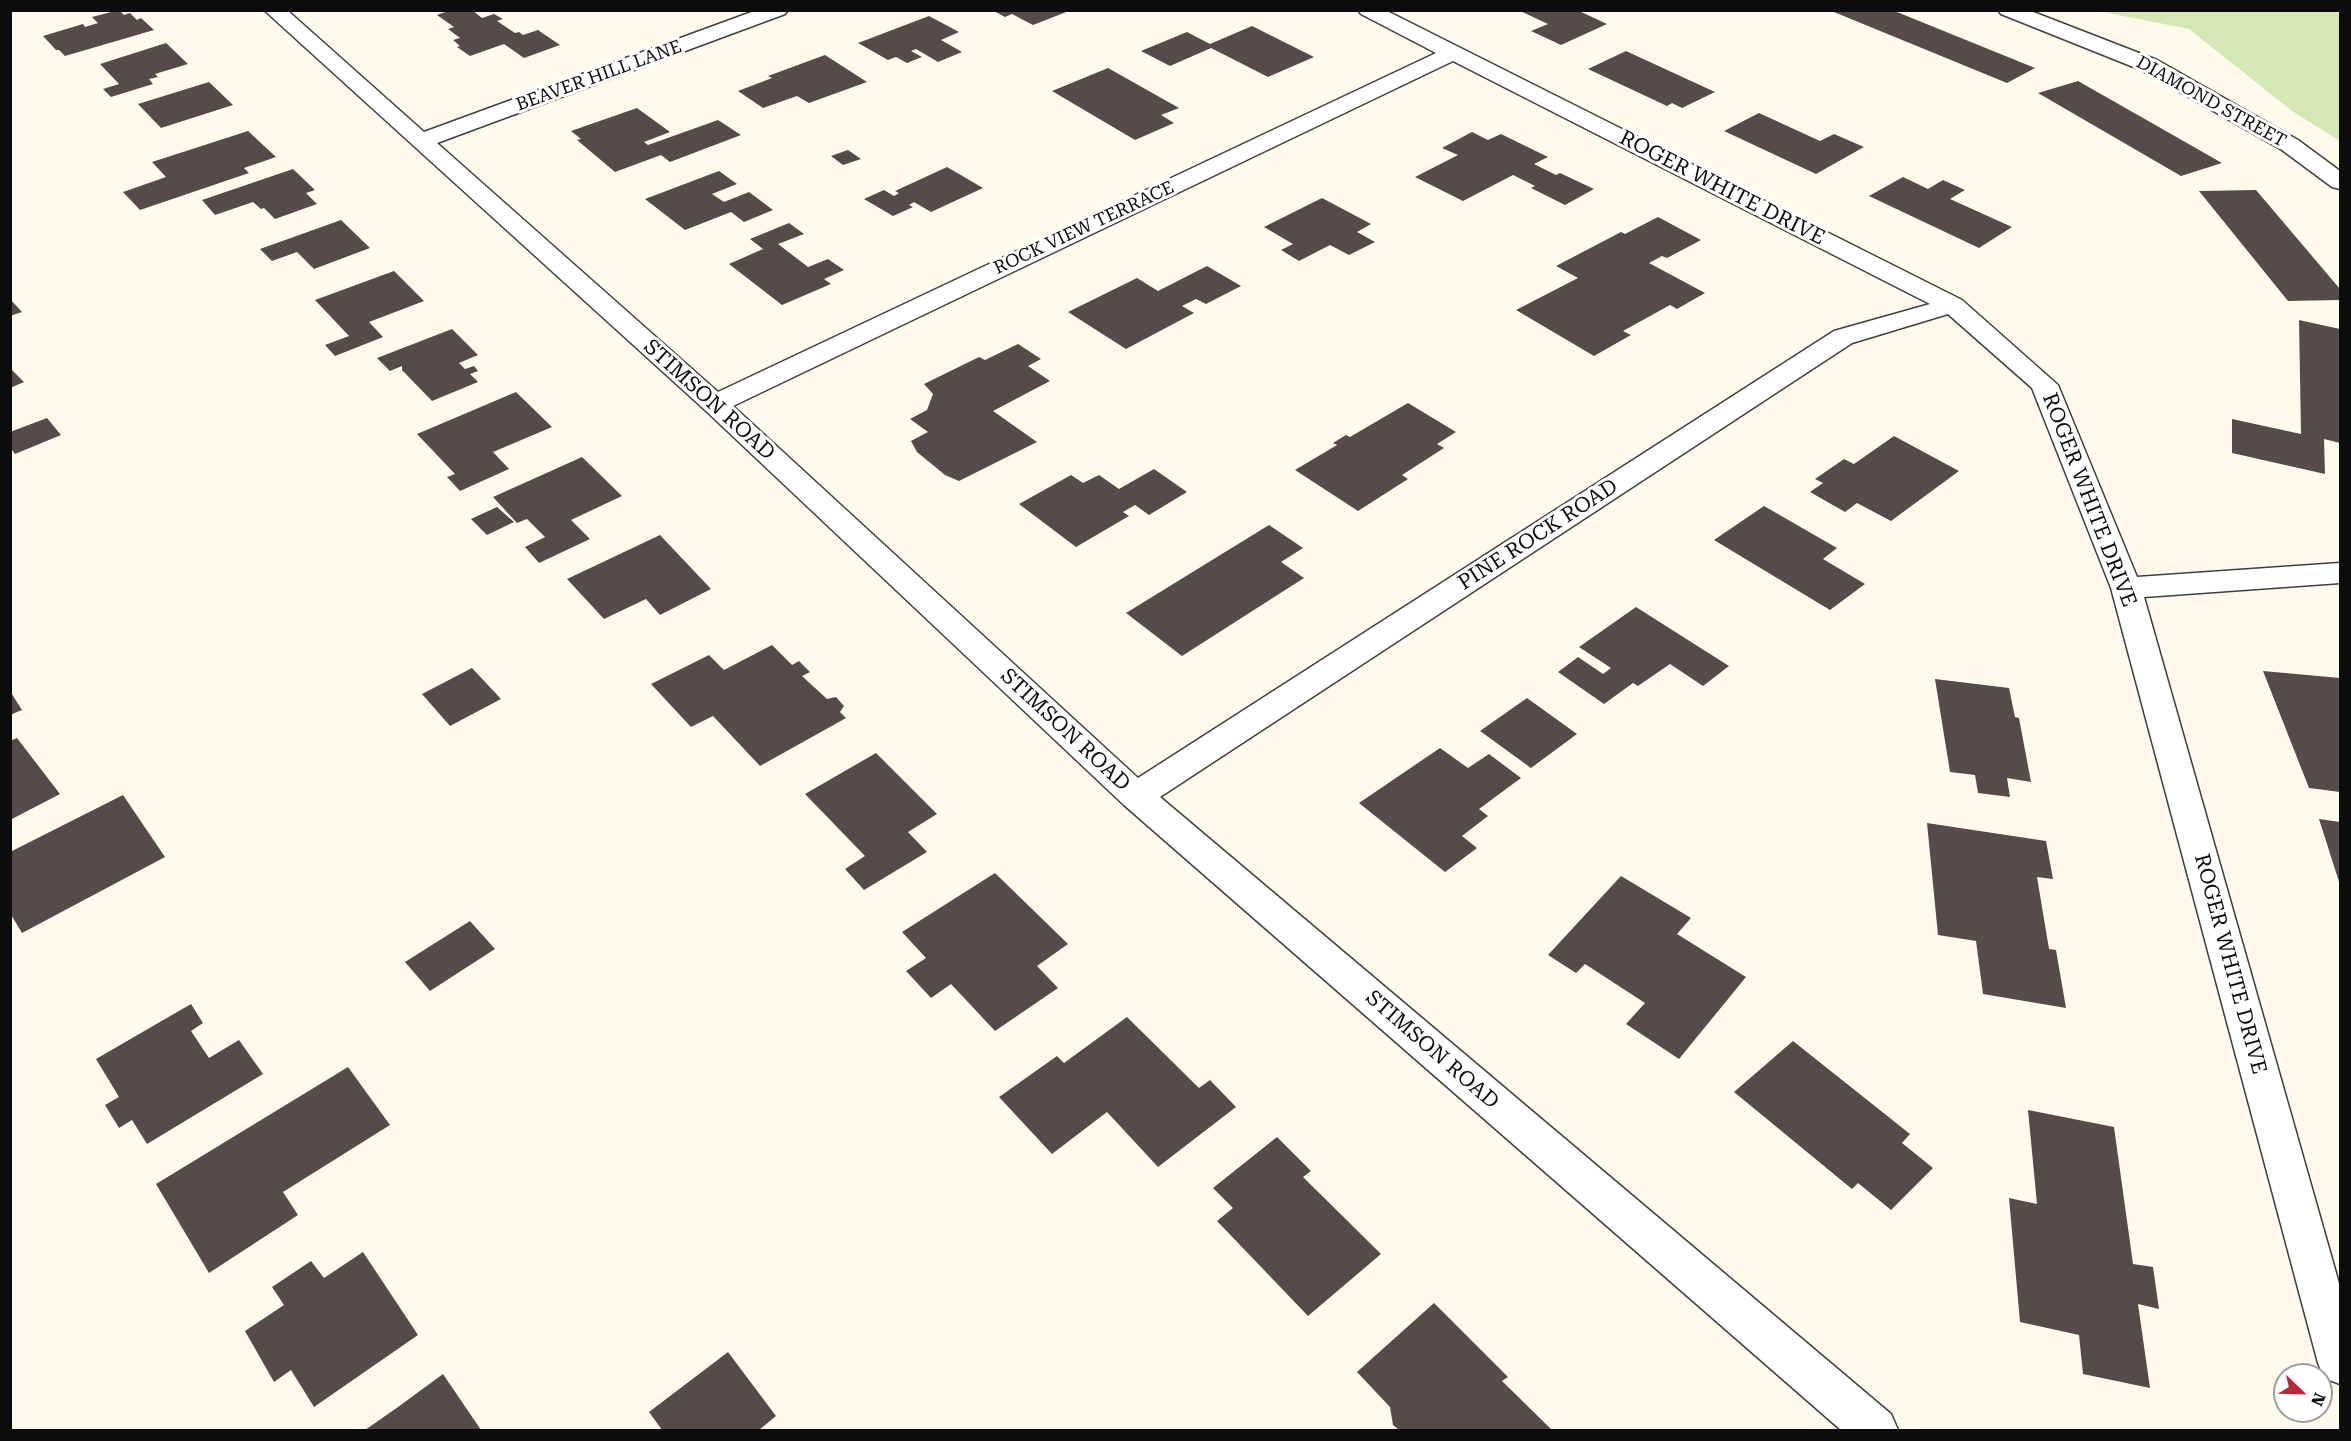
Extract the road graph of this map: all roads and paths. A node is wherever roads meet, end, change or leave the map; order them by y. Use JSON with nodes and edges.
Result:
{"nodes":[{"id":1,"x":274,"y":10,"type":"edge"},
{"id":2,"x":778,"y":10,"type":"edge"},
{"id":3,"x":1368,"y":10,"type":"edge"},
{"id":4,"x":2007,"y":10,"type":"edge"},
{"id":5,"x":1453,"y":53,"type":"junction"},
{"id":6,"x":421,"y":141,"type":"junction"},
{"id":7,"x":2340,"y":182,"type":"edge"},
{"id":8,"x":1953,"y":305,"type":"junction"},
{"id":9,"x":715,"y":404,"type":"junction"},
{"id":10,"x":2340,"y":573,"type":"edge"},
{"id":11,"x":2126,"y":588,"type":"junction"},
{"id":12,"x":1136,"y":796,"type":"junction"},
{"id":13,"x":2340,"y":1363,"type":"edge"},
{"id":14,"x":1875,"y":1431,"type":"edge"}],
"edges":[{"from":1,"to":6,"type":"street","name":"STIMSON ROAD"},
{"from":2,"to":6,"type":"street","name":"BEAVER HILL LANE"},
{"from":3,"to":5,"type":"street","name":"ROGER WHITE DRIVE"},
{"from":4,"to":7,"type":"street","name":"DIAMOND STREET"},
{"from":5,"to":8,"type":"street","name":"ROGER WHITE DRIVE"},
{"from":5,"to":9,"type":"street","name":"ROCK VIEW TERRACE"},
{"from":6,"to":9,"type":"street","name":"STIMSON ROAD"},
{"from":8,"to":11,"type":"street","name":"ROGER WHITE DRIVE"},
{"from":8,"to":12,"type":"street","name":"PINE ROCK ROAD"},
{"from":9,"to":12,"type":"street","name":"STIMSON ROAD"},
{"from":10,"to":11,"type":"street"},
{"from":11,"to":13,"type":"street","name":"ROGER WHITE DRIVE"},
{"from":12,"to":14,"type":"street","name":"STIMSON ROAD"}]}
